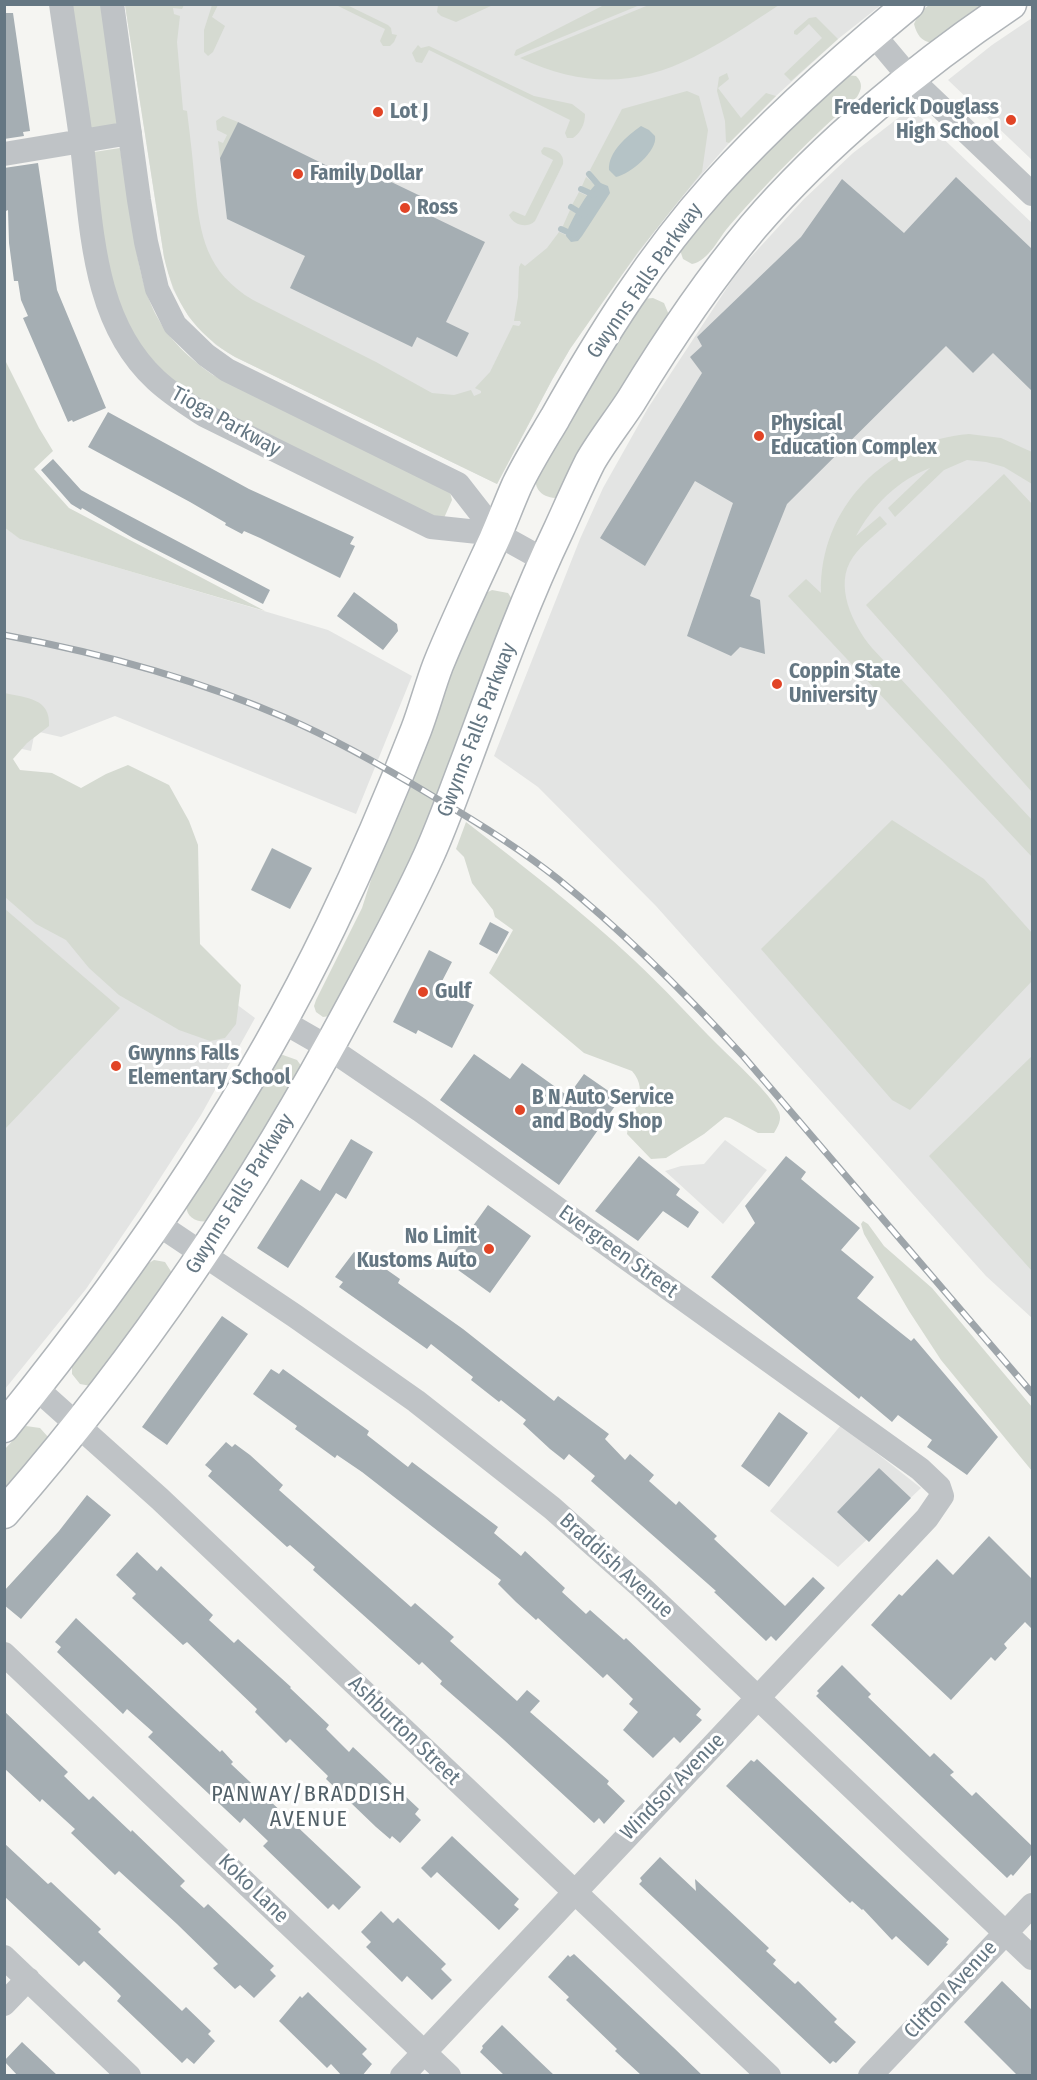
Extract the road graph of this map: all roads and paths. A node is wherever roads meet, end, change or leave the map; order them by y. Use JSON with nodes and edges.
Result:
{"nodes":[{"id":1,"x":61,"y":4,"type":"edge"},
{"id":2,"x":112,"y":4,"type":"edge"},
{"id":3,"x":909,"y":4,"type":"edge"},
{"id":4,"x":1011,"y":4,"type":"edge"},
{"id":5,"x":873,"y":34,"type":"junction"},
{"id":6,"x":910,"y":78,"type":"junction"},
{"id":7,"x":130,"y":133,"type":"junction"},
{"id":8,"x":81,"y":142,"type":"junction"},
{"id":9,"x":4,"y":154,"type":"edge"},
{"id":10,"x":1032,"y":194,"type":"edge"},
{"id":11,"x":497,"y":534,"type":"junction"},
{"id":12,"x":544,"y":560,"type":"junction"},
{"id":13,"x":282,"y":1021,"type":"junction"},
{"id":14,"x":329,"y":1048,"type":"junction"},
{"id":15,"x":158,"y":1224,"type":"junction"},
{"id":16,"x":203,"y":1254,"type":"junction"},
{"id":17,"x":36,"y":1388,"type":"junction"},
{"id":18,"x":78,"y":1426,"type":"junction"},
{"id":19,"x":4,"y":1427,"type":"edge"},
{"id":20,"x":942,"y":1496,"type":"joint"},
{"id":21,"x":4,"y":1513,"type":"edge"},
{"id":22,"x":4,"y":1654,"type":"edge"},
{"id":23,"x":758,"y":1698,"type":"junction"},
{"id":24,"x":573,"y":1892,"type":"junction"},
{"id":25,"x":1032,"y":1905,"type":"edge"},
{"id":26,"x":1006,"y":1932,"type":"junction"},
{"id":27,"x":4,"y":1957,"type":"edge"},
{"id":28,"x":1032,"y":1958,"type":"edge"},
{"id":29,"x":28,"y":1979,"type":"junction"},
{"id":30,"x":4,"y":2004,"type":"edge"},
{"id":31,"x":424,"y":2052,"type":"junction"},
{"id":32,"x":129,"y":2076,"type":"edge"},
{"id":33,"x":402,"y":2076,"type":"edge"},
{"id":34,"x":449,"y":2076,"type":"edge"},
{"id":35,"x":769,"y":2076,"type":"edge"},
{"id":36,"x":870,"y":2076,"type":"edge"}],
"edges":[{"from":1,"to":8,"type":"street","name":"Tioga Parkway"},
{"from":2,"to":7,"type":"street","name":"Tioga Parkway"},
{"from":3,"to":5,"type":"main road","name":"Gwynns Falls Parkway"},
{"from":4,"to":6,"type":"main road","name":"Gwynns Falls Parkway"},
{"from":5,"to":6,"type":"street"},
{"from":5,"to":11,"type":"main road","name":"Gwynns Falls Parkway"},
{"from":6,"to":10,"type":"street"},
{"from":6,"to":12,"type":"main road","name":"Gwynns Falls Parkway"},
{"from":7,"to":8,"type":"street"},
{"from":7,"to":11,"type":"street","name":"Tioga Parkway"},
{"from":8,"to":9,"type":"street"},
{"from":8,"to":11,"type":"street","name":"Tioga Parkway"},
{"from":11,"to":12,"type":"street","name":"Tioga Parkway"},
{"from":11,"to":13,"type":"main road","name":"Gwynns Falls Parkway"},
{"from":12,"to":14,"type":"main road","name":"Gwynns Falls Parkway"},
{"from":13,"to":14,"type":"street","name":"Evergreen Street"},
{"from":13,"to":15,"type":"main road","name":"Gwynns Falls Parkway"},
{"from":14,"to":16,"type":"main road","name":"Gwynns Falls Parkway"},
{"from":14,"to":20,"type":"street","name":"Evergreen Street"},
{"from":15,"to":16,"type":"street","name":"Braddish Avenue"},
{"from":15,"to":17,"type":"main road","name":"Gwynns Falls Parkway"},
{"from":16,"to":18,"type":"main road","name":"Gwynns Falls Parkway"},
{"from":16,"to":23,"type":"street","name":"Braddish Avenue"},
{"from":17,"to":18,"type":"street","name":"Ashburton Street"},
{"from":17,"to":19,"type":"main road","name":"Gwynns Falls Parkway"},
{"from":18,"to":21,"type":"main road","name":"Gwynns Falls Parkway"},
{"from":18,"to":24,"type":"street","name":"Ashburton Street"},
{"from":20,"to":23,"type":"street","name":"Windsor Avenue"},
{"from":22,"to":31,"type":"street","name":"Koko Lane"},
{"from":23,"to":24,"type":"street","name":"Windsor Avenue"},
{"from":23,"to":26,"type":"street","name":"Braddish Avenue"},
{"from":24,"to":31,"type":"street","name":"Windsor Avenue"},
{"from":24,"to":35,"type":"street","name":"Ashburton Street"},
{"from":25,"to":26,"type":"street","name":"Clifton Avenue"},
{"from":26,"to":28,"type":"street","name":"Braddish Avenue"},
{"from":26,"to":36,"type":"street","name":"Clifton Avenue"},
{"from":27,"to":29,"type":"street"},
{"from":29,"to":30,"type":"street"},
{"from":29,"to":32,"type":"street"},
{"from":31,"to":33,"type":"street","name":"Windsor Avenue"},
{"from":31,"to":34,"type":"street","name":"Koko Lane"}]}
